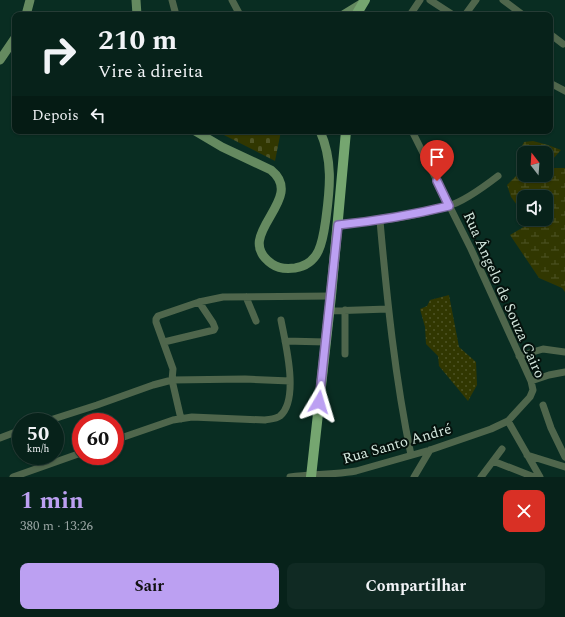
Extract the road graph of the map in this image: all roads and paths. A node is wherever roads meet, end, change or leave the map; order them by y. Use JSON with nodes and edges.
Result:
{"nodes":[{"id":1,"x":30,"y":0,"type":"edge"},
{"id":2,"x":136,"y":0,"type":"edge"},
{"id":3,"x":172,"y":0,"type":"edge"},
{"id":4,"x":420,"y":0,"type":"edge"},
{"id":5,"x":430,"y":0,"type":"edge"},
{"id":6,"x":476,"y":0,"type":"edge"},
{"id":7,"x":503,"y":0,"type":"edge"},
{"id":8,"x":234,"y":1,"type":"edge"},
{"id":9,"x":363,"y":2,"type":"edge"},
{"id":10,"x":27,"y":12,"type":"edge"},
{"id":11,"x":137,"y":12,"type":"edge"},
{"id":12,"x":175,"y":12,"type":"edge"},
{"id":13,"x":239,"y":12,"type":"edge"},
{"id":14,"x":348,"y":12,"type":"edge"},
{"id":15,"x":358,"y":12,"type":"edge"},
{"id":16,"x":412,"y":12,"type":"edge"},
{"id":17,"x":448,"y":12,"type":"edge"},
{"id":18,"x":467,"y":12,"type":"edge"},
{"id":19,"x":519,"y":12,"type":"edge"},
{"id":20,"x":553,"y":36,"type":"edge"},
{"id":21,"x":12,"y":42,"type":"edge"},
{"id":22,"x":563,"y":44,"type":"dead end"},
{"id":23,"x":1,"y":56,"type":"edge"},
{"id":24,"x":553,"y":84,"type":"edge"},
{"id":25,"x":565,"y":91,"type":"edge"},
{"id":26,"x":200,"y":134,"type":"edge"},
{"id":27,"x":321,"y":134,"type":"edge"},
{"id":28,"x":346,"y":134,"type":"edge"},
{"id":29,"x":413,"y":134,"type":"edge"},
{"id":30,"x":498,"y":176,"type":"dead end"},
{"id":31,"x":449,"y":206,"type":"junction"},
{"id":32,"x":380,"y":221,"type":"junction"},
{"id":33,"x":338,"y":225,"type":"junction"},
{"id":34,"x":331,"y":296,"type":"junction"},
{"id":35,"x":246,"y":297,"type":"junction"},
{"id":36,"x":199,"y":302,"type":"junction"},
{"id":37,"x":388,"y":309,"type":"junction"},
{"id":38,"x":345,"y":310,"type":"junction"},
{"id":39,"x":329,"y":311,"type":"junction"},
{"id":40,"x":281,"y":320,"type":"dead end"},
{"id":41,"x":256,"y":321,"type":"dead end"},
{"id":42,"x":285,"y":341,"type":"junction"},
{"id":43,"x":164,"y":342,"type":"junction"},
{"id":44,"x":326,"y":342,"type":"junction"},
{"id":45,"x":565,"y":352,"type":"edge"},
{"id":46,"x":345,"y":354,"type":"dead end"},
{"id":47,"x":519,"y":356,"type":"junction"},
{"id":48,"x":565,"y":372,"type":"edge"},
{"id":49,"x":172,"y":380,"type":"junction"},
{"id":50,"x":290,"y":381,"type":"junction"},
{"id":51,"x":531,"y":381,"type":"junction"},
{"id":52,"x":543,"y":405,"type":"dead end"},
{"id":53,"x":64,"y":416,"type":"edge"},
{"id":54,"x":181,"y":418,"type":"junction"},
{"id":55,"x":508,"y":421,"type":"junction"},
{"id":56,"x":12,"y":433,"type":"edge"},
{"id":57,"x":124,"y":437,"type":"edge"},
{"id":58,"x":0,"y":438,"type":"edge"},
{"id":59,"x":502,"y":449,"type":"dead end"},
{"id":60,"x":430,"y":450,"type":"junction"},
{"id":61,"x":411,"y":455,"type":"junction"},
{"id":62,"x":527,"y":455,"type":"junction"},
{"id":63,"x":72,"y":456,"type":"edge"},
{"id":64,"x":565,"y":457,"type":"edge"},
{"id":65,"x":493,"y":461,"type":"junction"},
{"id":66,"x":565,"y":467,"type":"edge"},
{"id":67,"x":311,"y":476,"type":"edge"},
{"id":68,"x":13,"y":477,"type":"edge"},
{"id":69,"x":290,"y":477,"type":"edge"},
{"id":70,"x":414,"y":477,"type":"edge"},
{"id":71,"x":481,"y":477,"type":"edge"},
{"id":72,"x":534,"y":477,"type":"edge"},
{"id":73,"x":540,"y":477,"type":"edge"}],
"edges":[{"from":1,"to":10,"type":"main road"},
{"from":2,"to":11,"type":"main road"},
{"from":3,"to":12,"type":"street"},
{"from":4,"to":16,"type":"street"},
{"from":5,"to":17,"type":"street"},
{"from":6,"to":18,"type":"street"},
{"from":7,"to":19,"type":"street"},
{"from":8,"to":13,"type":"street"},
{"from":9,"to":14,"type":"main road"},
{"from":9,"to":15,"type":"main road"},
{"from":20,"to":22,"type":"street"},
{"from":21,"to":23,"type":"main road"},
{"from":24,"to":25,"type":"street"},
{"from":26,"to":27,"type":"main road"},
{"from":28,"to":33,"type":"main road"},
{"from":29,"to":31,"type":"street","name":"Rua Ângelo de Souza Cairo"},
{"from":30,"to":31,"type":"street"},
{"from":31,"to":32,"type":"street"},
{"from":31,"to":47,"type":"street","name":"Rua Ângelo de Souza Cairo"},
{"from":32,"to":33,"type":"street"},
{"from":32,"to":37,"type":"street"},
{"from":33,"to":34,"type":"main road"},
{"from":34,"to":35,"type":"street"},
{"from":34,"to":39,"type":"main road"},
{"from":35,"to":36,"type":"street"},
{"from":35,"to":41,"type":"street"},
{"from":36,"to":43,"type":"street"},
{"from":36,"to":43,"type":"street"},
{"from":37,"to":38,"type":"street"},
{"from":37,"to":61,"type":"street"},
{"from":38,"to":39,"type":"street"},
{"from":38,"to":46,"type":"street"},
{"from":39,"to":44,"type":"main road"},
{"from":40,"to":42,"type":"street"},
{"from":42,"to":44,"type":"street"},
{"from":42,"to":50,"type":"street"},
{"from":43,"to":49,"type":"street"},
{"from":44,"to":67,"type":"main road"},
{"from":45,"to":47,"type":"street"},
{"from":47,"to":51,"type":"street","name":"Rua Ângelo de Souza Cairo"},
{"from":48,"to":51,"type":"street"},
{"from":49,"to":50,"type":"street"},
{"from":49,"to":53,"type":"street"},
{"from":49,"to":54,"type":"street"},
{"from":50,"to":54,"type":"street"},
{"from":51,"to":55,"type":"street","name":"Rua Ângelo de Souza Cairo"},
{"from":52,"to":64,"type":"street"},
{"from":54,"to":57,"type":"street"},
{"from":55,"to":60,"type":"street","name":"Rua Santo André"},
{"from":55,"to":62,"type":"street"},
{"from":56,"to":58,"type":"street"},
{"from":59,"to":65,"type":"street"},
{"from":60,"to":61,"type":"street","name":"Rua Santo André"},
{"from":60,"to":70,"type":"street"},
{"from":61,"to":67,"type":"street","name":"Rua Santo André"},
{"from":62,"to":66,"type":"street"},
{"from":62,"to":73,"type":"street"},
{"from":63,"to":68,"type":"street"},
{"from":65,"to":71,"type":"street"},
{"from":65,"to":72,"type":"street"},
{"from":67,"to":69,"type":"street","name":"Rua Santo André"}]}
